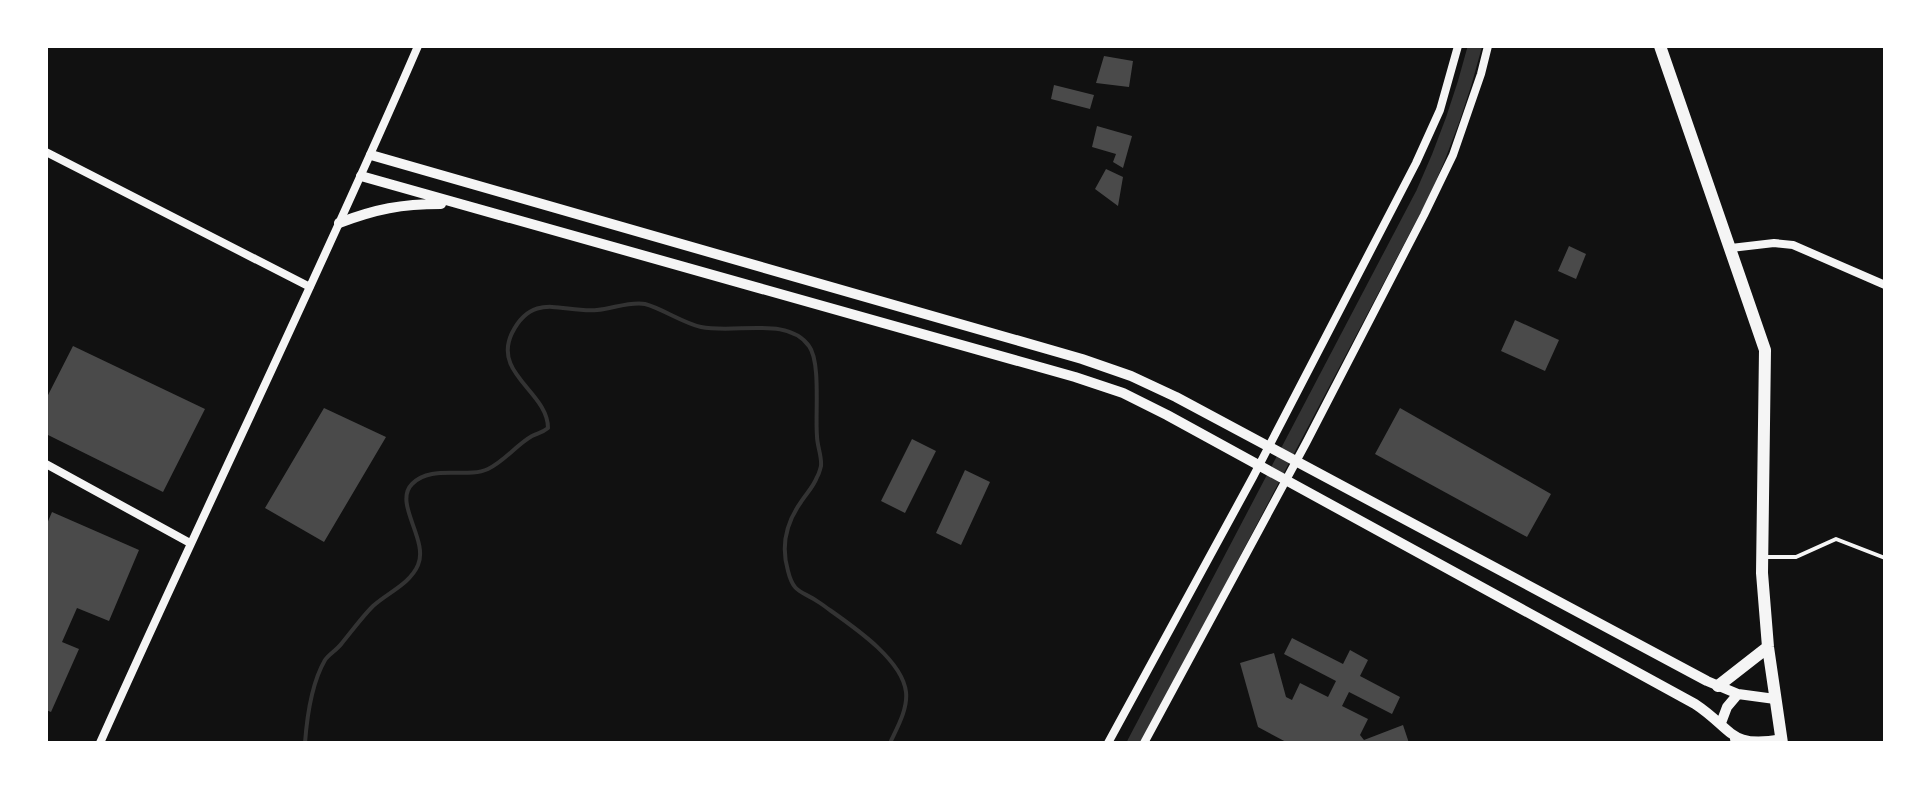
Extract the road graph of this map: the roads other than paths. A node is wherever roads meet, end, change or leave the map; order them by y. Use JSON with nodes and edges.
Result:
{"nodes":[{"id":1,"x":418,"y":46,"type":"edge"},
{"id":2,"x":1458,"y":46,"type":"edge"},
{"id":3,"x":1488,"y":46,"type":"edge"},
{"id":4,"x":1660,"y":46,"type":"edge"},
{"id":5,"x":46,"y":152,"type":"edge"},
{"id":6,"x":371,"y":155,"type":"junction"},
{"id":7,"x":361,"y":176,"type":"junction"},
{"id":8,"x":455,"y":204,"type":"junction"},
{"id":9,"x":339,"y":223,"type":"junction"},
{"id":10,"x":1731,"y":248,"type":"junction"},
{"id":11,"x":1885,"y":285,"type":"edge"},
{"id":12,"x":310,"y":287,"type":"junction"},
{"id":13,"x":46,"y":464,"type":"edge"},
{"id":14,"x":190,"y":543,"type":"junction"},
{"id":15,"x":1762,"y":556,"type":"junction"},
{"id":16,"x":1885,"y":558,"type":"edge"},
{"id":17,"x":1768,"y":647,"type":"junction"},
{"id":18,"x":1718,"y":686,"type":"junction"},
{"id":19,"x":1738,"y":694,"type":"junction"},
{"id":20,"x":1775,"y":699,"type":"junction"},
{"id":21,"x":1721,"y":723,"type":"junction"},
{"id":22,"x":1738,"y":741,"type":"edge"},
{"id":23,"x":1782,"y":741,"type":"edge"},
{"id":24,"x":100,"y":743,"type":"edge"},
{"id":25,"x":1108,"y":743,"type":"edge"},
{"id":26,"x":1144,"y":743,"type":"edge"}],
"edges":[{"from":1,"to":6,"type":"street"},
{"from":2,"to":25,"type":"street"},
{"from":3,"to":26,"type":"street"},
{"from":4,"to":10,"type":"highway"},
{"from":5,"to":12,"type":"street"},
{"from":6,"to":7,"type":"street"},
{"from":6,"to":18,"type":"street"},
{"from":7,"to":8,"type":"street"},
{"from":7,"to":9,"type":"street"},
{"from":8,"to":9,"type":"street"},
{"from":8,"to":21,"type":"street"},
{"from":9,"to":12,"type":"street"},
{"from":10,"to":11,"type":"street"},
{"from":10,"to":15,"type":"highway"},
{"from":12,"to":14,"type":"street"},
{"from":13,"to":14,"type":"street"},
{"from":14,"to":24,"type":"street"},
{"from":15,"to":16,"type":"lane"},
{"from":15,"to":17,"type":"highway"},
{"from":17,"to":18,"type":"highway"},
{"from":17,"to":20,"type":"highway"},
{"from":18,"to":19,"type":"street"},
{"from":19,"to":20,"type":"street"},
{"from":19,"to":21,"type":"street"},
{"from":20,"to":23,"type":"highway"},
{"from":21,"to":22,"type":"street"},
{"from":22,"to":23,"type":"street"}]}
